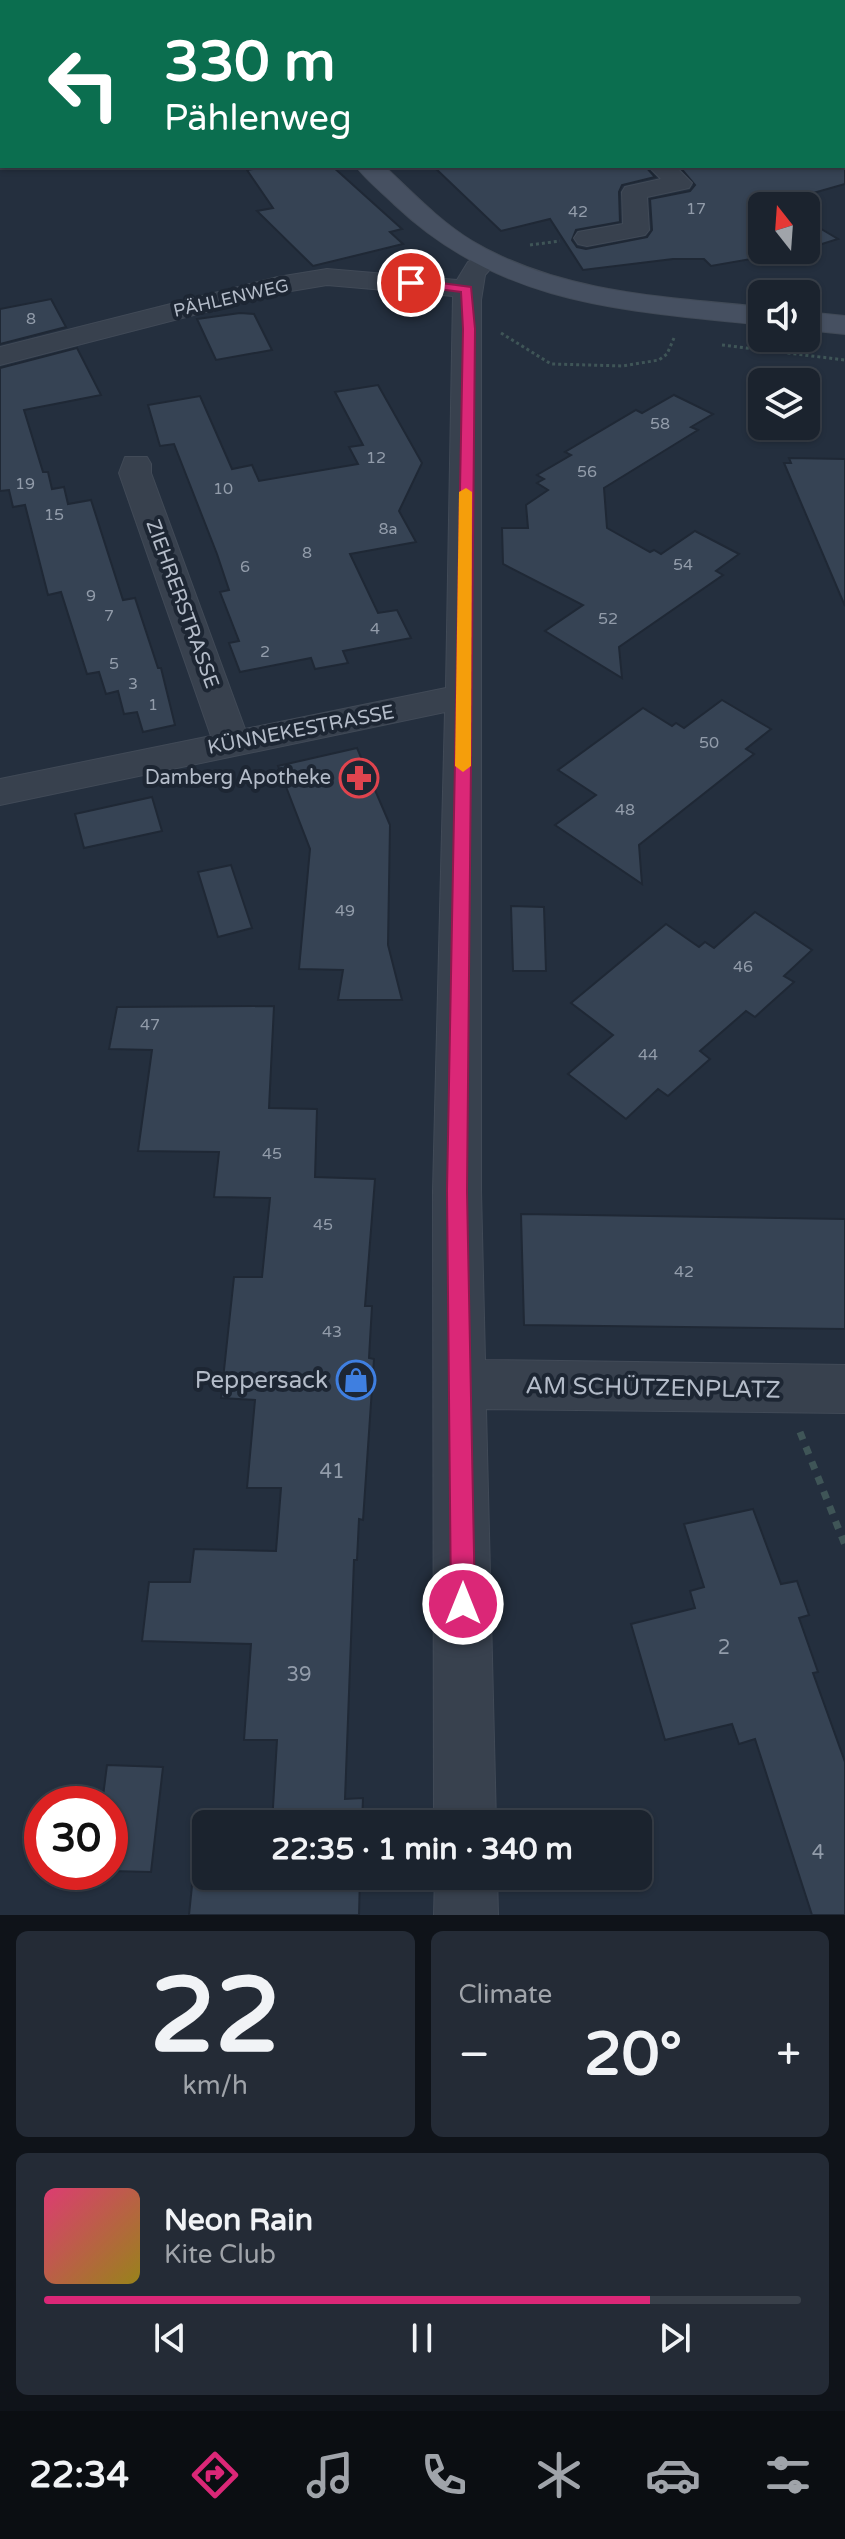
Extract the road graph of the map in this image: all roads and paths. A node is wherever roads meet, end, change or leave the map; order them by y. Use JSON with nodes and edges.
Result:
{"nodes":[{"id":1,"x":371,"y":168,"type":"edge"},
{"id":2,"x":662,"y":168,"type":"edge"},
{"id":3,"x":587,"y":238,"type":"dead end"},
{"id":4,"x":485,"y":260,"type":"junction"},
{"id":5,"x":468,"y":309,"type":"junction"},
{"id":6,"x":748,"y":314,"type":"edge"},
{"id":7,"x":820,"y":322,"type":"edge"},
{"id":8,"x":845,"y":325,"type":"edge"},
{"id":9,"x":674,"y":338,"type":"dead end"},
{"id":10,"x":0,"y":356,"type":"edge"},
{"id":11,"x":136,"y":464,"type":"dead end"},
{"id":12,"x":462,"y":697,"type":"junction"},
{"id":13,"x":232,"y":743,"type":"junction"},
{"id":14,"x":0,"y":792,"type":"edge"},
{"id":15,"x":461,"y":1384,"type":"junction"},
{"id":16,"x":845,"y":1389,"type":"edge"},
{"id":17,"x":784,"y":1390,"type":"junction"},
{"id":18,"x":845,"y":1545,"type":"edge"},
{"id":19,"x":465,"y":1810,"type":"edge"},
{"id":20,"x":466,"y":1890,"type":"edge"},
{"id":21,"x":466,"y":1915,"type":"edge"}],
"edges":[{"from":1,"to":4,"type":"main road"},
{"from":2,"to":3,"type":"street"},
{"from":4,"to":5,"type":"street"},
{"from":4,"to":6,"type":"main road"},
{"from":5,"to":9,"type":"path"},
{"from":5,"to":10,"type":"street","name":"PÄHLENWEG"},
{"from":5,"to":12,"type":"street"},
{"from":7,"to":8,"type":"main road"},
{"from":11,"to":13,"type":"street","name":"ZIEHRERSTRASSE"},
{"from":12,"to":13,"type":"street","name":"KÜNNEKESTRASSE"},
{"from":12,"to":15,"type":"street"},
{"from":13,"to":14,"type":"street","name":"KÜNNEKESTRASSE"},
{"from":15,"to":17,"type":"street","name":"AM SCHÜTZENPLATZ"},
{"from":15,"to":19,"type":"street"},
{"from":16,"to":17,"type":"street","name":"AM SCHÜTZENPLATZ"},
{"from":17,"to":18,"type":"path"},
{"from":20,"to":21,"type":"street"}]}
